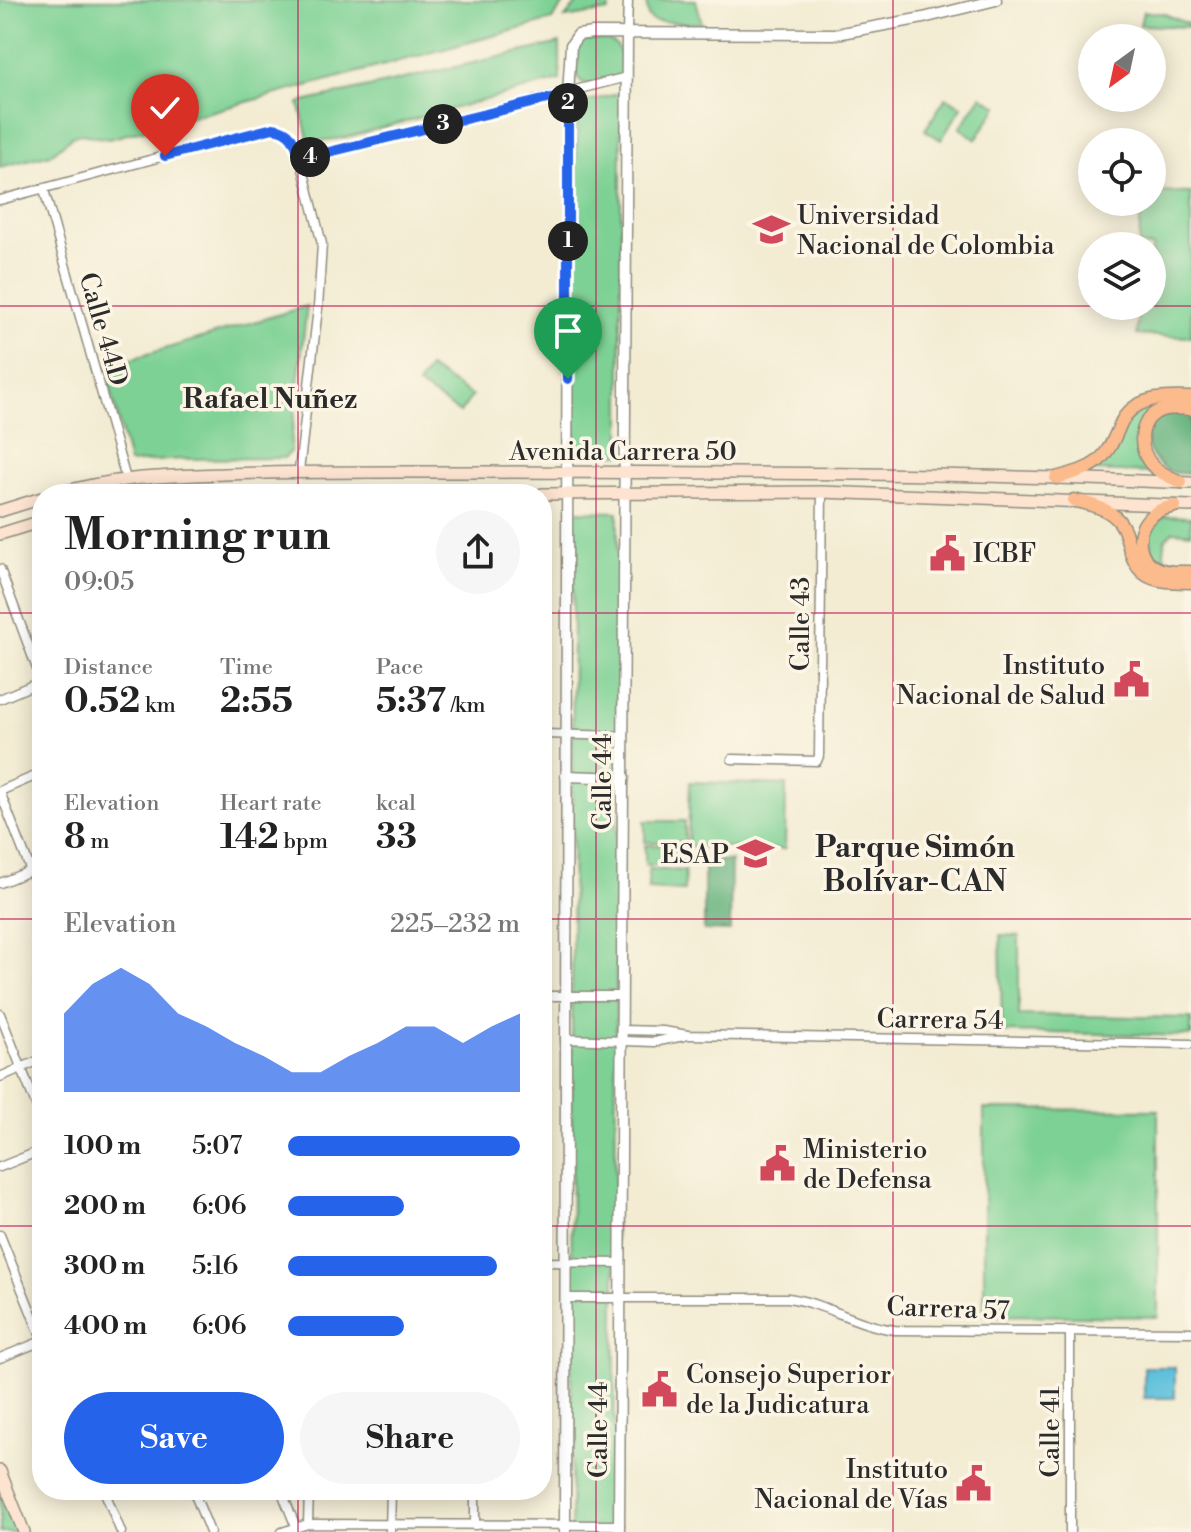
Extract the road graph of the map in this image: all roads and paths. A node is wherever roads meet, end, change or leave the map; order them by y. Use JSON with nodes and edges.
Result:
{"nodes":[{"id":1,"x":628,"y":0,"type":"edge"},
{"id":2,"x":996,"y":0,"type":"edge"},
{"id":3,"x":627,"y":32,"type":"junction"},
{"id":4,"x":627,"y":77,"type":"junction"},
{"id":5,"x":568,"y":94,"type":"junction"},
{"id":6,"x":300,"y":159,"type":"junction"},
{"id":7,"x":44,"y":190,"type":"junction"},
{"id":8,"x":0,"y":200,"type":"edge"},
{"id":9,"x":1191,"y":398,"type":"edge"},
{"id":10,"x":1191,"y":409,"type":"edge"},
{"id":11,"x":299,"y":471,"type":"junction"},
{"id":12,"x":625,"y":472,"type":"junction"},
{"id":13,"x":567,"y":473,"type":"junction"},
{"id":14,"x":1056,"y":478,"type":"junction"},
{"id":15,"x":126,"y":479,"type":"junction"},
{"id":16,"x":1186,"y":483,"type":"edge"},
{"id":17,"x":103,"y":484,"type":"edge"},
{"id":18,"x":822,"y":492,"type":"junction"},
{"id":19,"x":552,"y":494,"type":"edge"},
{"id":20,"x":566,"y":494,"type":"junction"},
{"id":21,"x":625,"y":494,"type":"junction"},
{"id":22,"x":1074,"y":500,"type":"junction"},
{"id":23,"x":32,"y":501,"type":"edge"},
{"id":24,"x":1183,"y":506,"type":"edge"},
{"id":25,"x":0,"y":511,"type":"edge"},
{"id":26,"x":32,"y":524,"type":"edge"},
{"id":27,"x":0,"y":534,"type":"edge"},
{"id":28,"x":0,"y":569,"type":"edge"},
{"id":29,"x":1191,"y":572,"type":"edge"},
{"id":30,"x":1191,"y":582,"type":"edge"},
{"id":31,"x":32,"y":654,"type":"edge"},
{"id":32,"x":32,"y":685,"type":"edge"},
{"id":33,"x":0,"y":699,"type":"edge"},
{"id":34,"x":552,"y":734,"type":"edge"},
{"id":35,"x":565,"y":734,"type":"junction"},
{"id":36,"x":624,"y":736,"type":"junction"},
{"id":37,"x":732,"y":759,"type":"dead end"},
{"id":38,"x":566,"y":776,"type":"junction"},
{"id":39,"x":32,"y":778,"type":"edge"},
{"id":40,"x":624,"y":778,"type":"junction"},
{"id":41,"x":0,"y":792,"type":"edge"},
{"id":42,"x":30,"y":871,"type":"junction"},
{"id":43,"x":32,"y":876,"type":"edge"},
{"id":44,"x":0,"y":883,"type":"edge"},
{"id":45,"x":552,"y":996,"type":"edge"},
{"id":46,"x":566,"y":996,"type":"junction"},
{"id":47,"x":622,"y":996,"type":"junction"},
{"id":48,"x":0,"y":1014,"type":"edge"},
{"id":49,"x":622,"y":1035,"type":"junction"},
{"id":50,"x":565,"y":1039,"type":"junction"},
{"id":51,"x":1191,"y":1044,"type":"edge"},
{"id":52,"x":32,"y":1064,"type":"edge"},
{"id":53,"x":22,"y":1068,"type":"junction"},
{"id":54,"x":0,"y":1077,"type":"edge"},
{"id":55,"x":32,"y":1094,"type":"edge"},
{"id":56,"x":32,"y":1154,"type":"edge"},
{"id":57,"x":0,"y":1167,"type":"edge"},
{"id":58,"x":0,"y":1235,"type":"edge"},
{"id":59,"x":552,"y":1262,"type":"edge"},
{"id":60,"x":565,"y":1262,"type":"junction"},
{"id":61,"x":620,"y":1263,"type":"junction"},
{"id":62,"x":565,"y":1298,"type":"junction"},
{"id":63,"x":620,"y":1298,"type":"junction"},
{"id":64,"x":32,"y":1315,"type":"edge"},
{"id":65,"x":1070,"y":1331,"type":"junction"},
{"id":66,"x":1191,"y":1332,"type":"edge"},
{"id":67,"x":32,"y":1344,"type":"edge"},
{"id":68,"x":0,"y":1358,"type":"edge"},
{"id":69,"x":0,"y":1471,"type":"edge"},
{"id":70,"x":108,"y":1500,"type":"edge"},
{"id":71,"x":197,"y":1500,"type":"edge"},
{"id":72,"x":285,"y":1500,"type":"edge"},
{"id":73,"x":309,"y":1500,"type":"edge"},
{"id":74,"x":391,"y":1500,"type":"edge"},
{"id":75,"x":475,"y":1500,"type":"edge"},
{"id":76,"x":308,"y":1524,"type":"junction"},
{"id":77,"x":475,"y":1525,"type":"junction"},
{"id":78,"x":296,"y":1527,"type":"junction"},
{"id":79,"x":390,"y":1528,"type":"edge"},
{"id":80,"x":565,"y":1528,"type":"edge"},
{"id":81,"x":620,"y":1529,"type":"edge"},
{"id":82,"x":24,"y":1532,"type":"edge"},
{"id":83,"x":121,"y":1532,"type":"edge"},
{"id":84,"x":210,"y":1532,"type":"edge"},
{"id":85,"x":282,"y":1532,"type":"edge"},
{"id":86,"x":1070,"y":1532,"type":"edge"}],
"edges":[{"from":1,"to":3,"type":"street"},
{"from":2,"to":3,"type":"street"},
{"from":3,"to":4,"type":"street","name":"Calle 44"},
{"from":3,"to":5,"type":"street","name":"Calle 44"},
{"from":4,"to":5,"type":"street"},
{"from":4,"to":12,"type":"street","name":"Calle 44"},
{"from":5,"to":6,"type":"street"},
{"from":5,"to":13,"type":"street","name":"Calle 44"},
{"from":6,"to":7,"type":"street"},
{"from":6,"to":11,"type":"street"},
{"from":7,"to":8,"type":"street"},
{"from":7,"to":15,"type":"street","name":"Calle 44D"},
{"from":9,"to":14,"type":"main road"},
{"from":10,"to":16,"type":"main road"},
{"from":11,"to":13,"type":"main road","name":"Avenida Carrera 50"},
{"from":11,"to":15,"type":"main road","name":"Avenida Carrera 50"},
{"from":12,"to":13,"type":"main road","name":"Avenida Carrera 50"},
{"from":12,"to":14,"type":"main road","name":"Avenida Carrera 50"},
{"from":12,"to":21,"type":"street","name":"Calle 44"},
{"from":13,"to":20,"type":"street","name":"Calle 44"},
{"from":14,"to":16,"type":"main road","name":"Avenida Carrera 50"},
{"from":15,"to":17,"type":"main road","name":"Avenida Carrera 50"},
{"from":18,"to":21,"type":"main road","name":"Avenida Carrera 50"},
{"from":18,"to":22,"type":"main road","name":"Avenida Carrera 50"},
{"from":18,"to":37,"type":"street","name":"Calle 43"},
{"from":19,"to":20,"type":"main road","name":"Avenida Carrera 50"},
{"from":20,"to":21,"type":"main road","name":"Avenida Carrera 50"},
{"from":20,"to":35,"type":"street","name":"Calle 44"},
{"from":21,"to":36,"type":"street","name":"Calle 44"},
{"from":22,"to":24,"type":"main road","name":"Avenida Carrera 50"},
{"from":22,"to":30,"type":"main road"},
{"from":23,"to":25,"type":"main road"},
{"from":24,"to":29,"type":"main road"},
{"from":26,"to":27,"type":"main road"},
{"from":28,"to":31,"type":"street"},
{"from":32,"to":33,"type":"street"},
{"from":34,"to":35,"type":"street"},
{"from":35,"to":36,"type":"street"},
{"from":35,"to":38,"type":"street","name":"Calle 44"},
{"from":36,"to":40,"type":"street","name":"Calle 44"},
{"from":38,"to":40,"type":"street"},
{"from":38,"to":46,"type":"street","name":"Calle 44"},
{"from":39,"to":41,"type":"street"},
{"from":40,"to":47,"type":"street","name":"Calle 44"},
{"from":41,"to":42,"type":"street"},
{"from":42,"to":43,"type":"street"},
{"from":42,"to":44,"type":"street"},
{"from":45,"to":46,"type":"street"},
{"from":46,"to":47,"type":"street"},
{"from":46,"to":50,"type":"street","name":"Calle 44"},
{"from":47,"to":49,"type":"street","name":"Calle 44"},
{"from":48,"to":53,"type":"street"},
{"from":49,"to":50,"type":"street","name":"Carrera 54"},
{"from":49,"to":51,"type":"street","name":"Carrera 54"},
{"from":49,"to":61,"type":"street","name":"Calle 44"},
{"from":50,"to":60,"type":"street","name":"Calle 44"},
{"from":52,"to":53,"type":"street"},
{"from":53,"to":54,"type":"street"},
{"from":53,"to":55,"type":"street"},
{"from":56,"to":57,"type":"street"},
{"from":58,"to":64,"type":"street"},
{"from":59,"to":60,"type":"street"},
{"from":60,"to":61,"type":"street"},
{"from":60,"to":62,"type":"street","name":"Calle 44"},
{"from":61,"to":63,"type":"street","name":"Calle 44"},
{"from":62,"to":63,"type":"street","name":"Carrera 57"},
{"from":62,"to":80,"type":"street","name":"Calle 44"},
{"from":63,"to":65,"type":"street","name":"Carrera 57"},
{"from":63,"to":81,"type":"street","name":"Calle 44"},
{"from":65,"to":66,"type":"street","name":"Carrera 57"},
{"from":65,"to":86,"type":"street","name":"Calle 41"},
{"from":67,"to":68,"type":"street"},
{"from":69,"to":82,"type":"main road"},
{"from":70,"to":83,"type":"street"},
{"from":71,"to":84,"type":"street"},
{"from":72,"to":78,"type":"street"},
{"from":73,"to":76,"type":"street"},
{"from":74,"to":79,"type":"street"},
{"from":75,"to":77,"type":"street"},
{"from":76,"to":78,"type":"street"},
{"from":76,"to":79,"type":"street"},
{"from":77,"to":79,"type":"street"},
{"from":77,"to":80,"type":"street"},
{"from":78,"to":85,"type":"street"},
{"from":80,"to":81,"type":"street"}]}
